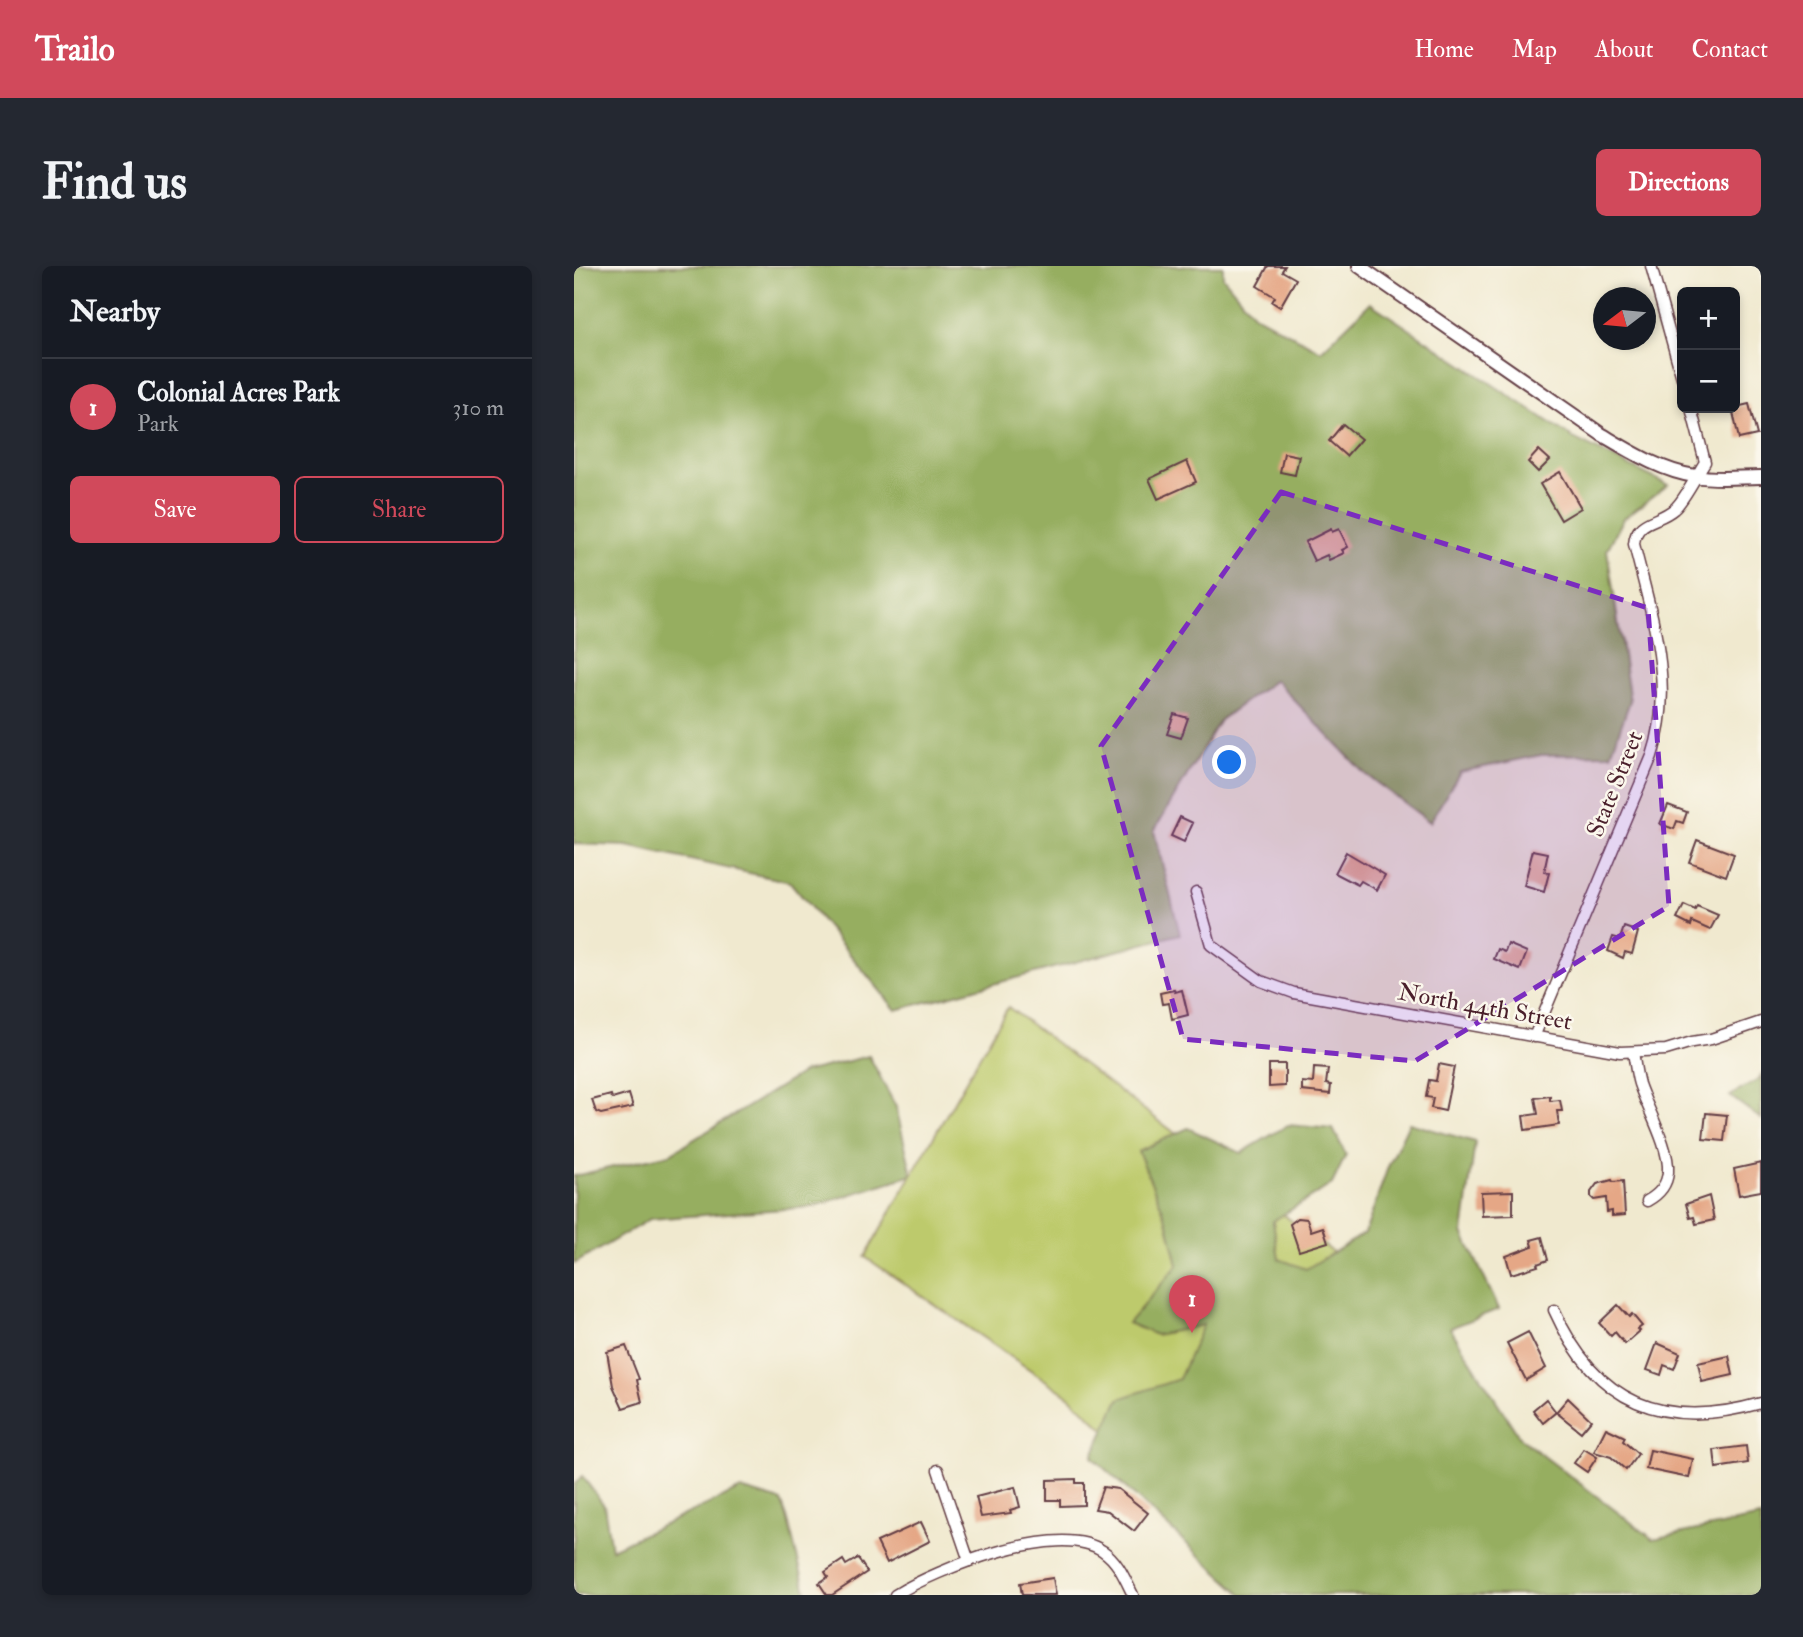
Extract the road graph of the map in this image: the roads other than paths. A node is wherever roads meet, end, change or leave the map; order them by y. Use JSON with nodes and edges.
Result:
{"nodes":[{"id":1,"x":1359,"y":266,"type":"edge"},
{"id":2,"x":1651,"y":266,"type":"edge"},
{"id":3,"x":1677,"y":359,"type":"edge"},
{"id":4,"x":1692,"y":413,"type":"edge"},
{"id":5,"x":1694,"y":476,"type":"junction"},
{"id":6,"x":1761,"y":477,"type":"edge"},
{"id":7,"x":1196,"y":892,"type":"dead end"},
{"id":8,"x":1761,"y":1022,"type":"edge"},
{"id":9,"x":1534,"y":1037,"type":"junction"},
{"id":10,"x":1633,"y":1052,"type":"junction"},
{"id":11,"x":1647,"y":1201,"type":"dead end"},
{"id":12,"x":1555,"y":1310,"type":"dead end"},
{"id":13,"x":1761,"y":1403,"type":"edge"},
{"id":14,"x":938,"y":1470,"type":"dead end"},
{"id":15,"x":969,"y":1561,"type":"junction"},
{"id":16,"x":895,"y":1595,"type":"edge"},
{"id":17,"x":1133,"y":1595,"type":"edge"}],
"edges":[{"from":1,"to":5,"type":"street"},
{"from":2,"to":3,"type":"street"},
{"from":4,"to":5,"type":"street"},
{"from":5,"to":6,"type":"street"},
{"from":5,"to":9,"type":"street","name":"State Street"},
{"from":7,"to":9,"type":"street","name":"North 44th Street"},
{"from":8,"to":10,"type":"street","name":"North 44th Street"},
{"from":9,"to":10,"type":"street","name":"North 44th Street"},
{"from":10,"to":11,"type":"street"},
{"from":12,"to":13,"type":"street"},
{"from":14,"to":15,"type":"street"},
{"from":15,"to":16,"type":"street"},
{"from":15,"to":17,"type":"street"}]}
